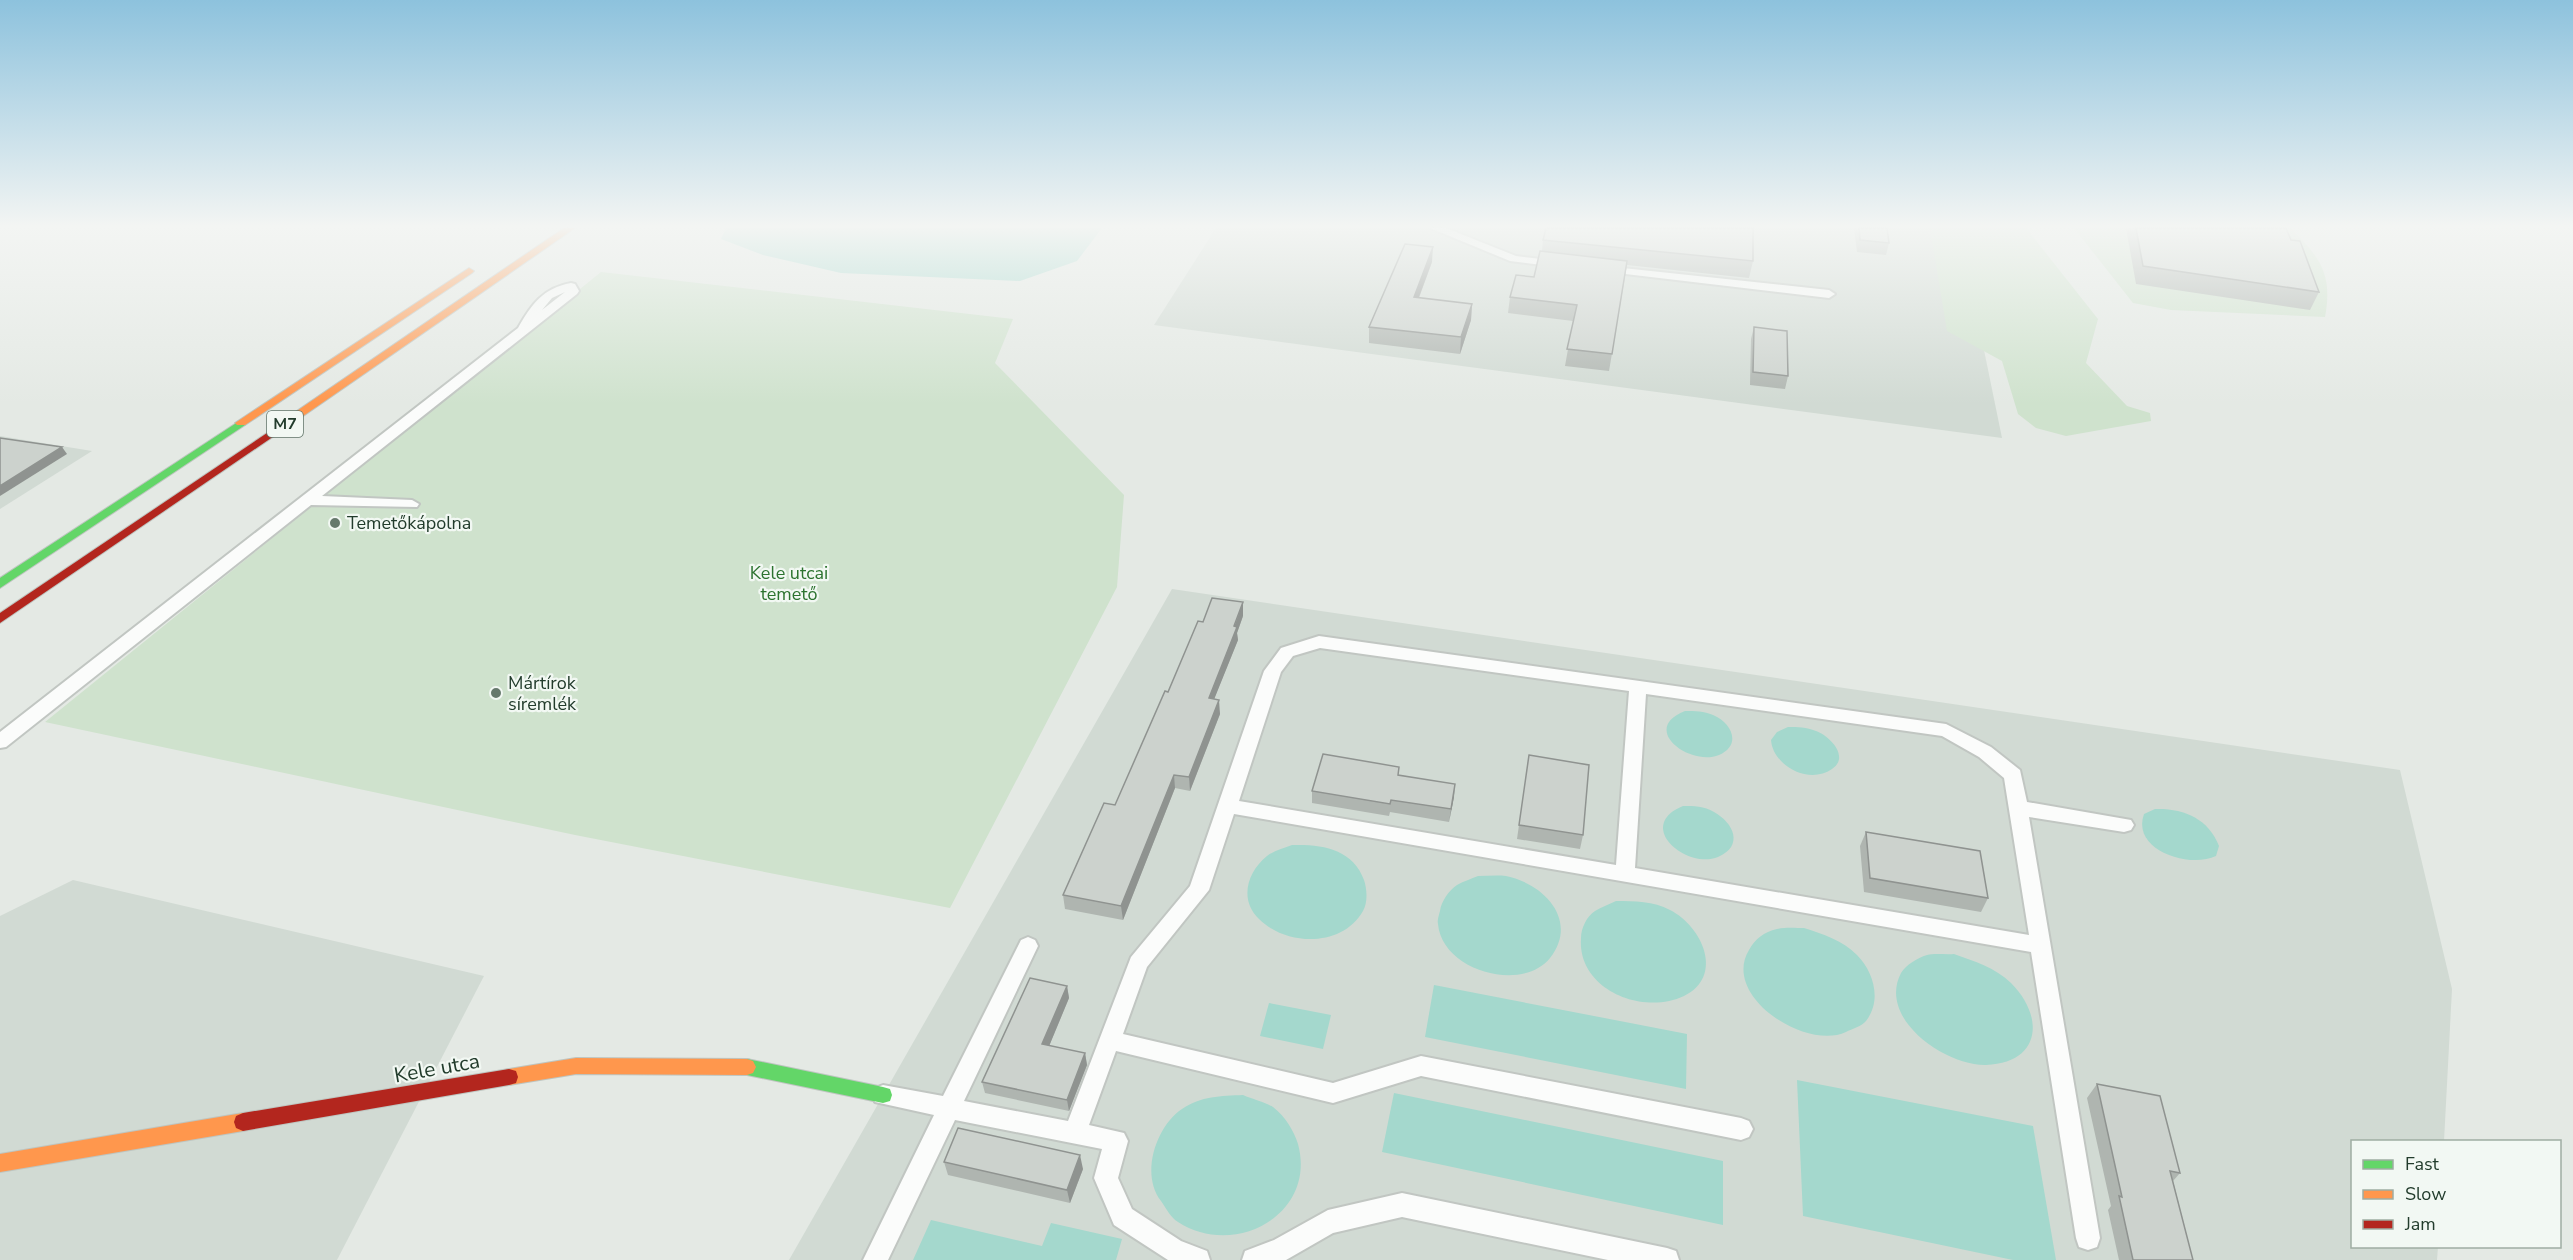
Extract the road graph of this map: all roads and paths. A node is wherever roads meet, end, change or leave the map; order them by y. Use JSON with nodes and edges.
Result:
{"nodes":[{"id":1,"x":445,"y":287,"type":"edge"},
{"id":2,"x":484,"y":287,"type":"edge"},
{"id":3,"x":1764,"y":287,"type":"edge"},
{"id":4,"x":1829,"y":294,"type":"dead end"},
{"id":5,"x":524,"y":328,"type":"dead end"},
{"id":6,"x":306,"y":500,"type":"junction"},
{"id":7,"x":412,"y":504,"type":"dead end"},
{"id":8,"x":0,"y":584,"type":"edge"},
{"id":9,"x":0,"y":619,"type":"edge"},
{"id":10,"x":1638,"y":687,"type":"junction"},
{"id":11,"x":0,"y":742,"type":"edge"},
{"id":12,"x":1227,"y":806,"type":"junction"},
{"id":13,"x":2018,"y":808,"type":"junction"},
{"id":14,"x":2124,"y":825,"type":"dead end"},
{"id":15,"x":1625,"y":874,"type":"junction"},
{"id":16,"x":2040,"y":945,"type":"junction"},
{"id":17,"x":1028,"y":946,"type":"dead end"},
{"id":18,"x":1109,"y":1040,"type":"junction"},
{"id":19,"x":883,"y":1095,"type":"joint"},
{"id":20,"x":948,"y":1108,"type":"junction"},
{"id":21,"x":1741,"y":1129,"type":"dead end"},
{"id":22,"x":1075,"y":1132,"type":"junction"},
{"id":23,"x":0,"y":1163,"type":"edge"},
{"id":24,"x":2088,"y":1238,"type":"dead end"},
{"id":25,"x":875,"y":1260,"type":"edge"},
{"id":26,"x":1198,"y":1260,"type":"edge"},
{"id":27,"x":1254,"y":1260,"type":"edge"},
{"id":28,"x":1667,"y":1260,"type":"edge"}],
"edges":[{"from":1,"to":8,"type":"main road","number":"M7"},
{"from":2,"to":9,"type":"main road","number":"M7"},
{"from":3,"to":4,"type":"lane"},
{"from":5,"to":6,"type":"lane"},
{"from":6,"to":7,"type":"lane"},
{"from":6,"to":11,"type":"lane"},
{"from":10,"to":12,"type":"lane"},
{"from":10,"to":13,"type":"lane"},
{"from":10,"to":15,"type":"lane"},
{"from":12,"to":15,"type":"lane"},
{"from":12,"to":18,"type":"lane"},
{"from":13,"to":14,"type":"lane"},
{"from":13,"to":16,"type":"lane"},
{"from":15,"to":16,"type":"lane"},
{"from":16,"to":24,"type":"lane"},
{"from":17,"to":20,"type":"lane"},
{"from":18,"to":21,"type":"lane"},
{"from":18,"to":22,"type":"lane"},
{"from":19,"to":20,"type":"lane"},
{"from":19,"to":23,"type":"main road","name":"Kele utca"},
{"from":20,"to":22,"type":"lane"},
{"from":20,"to":25,"type":"lane"},
{"from":22,"to":26,"type":"lane"},
{"from":27,"to":28,"type":"lane"}]}
